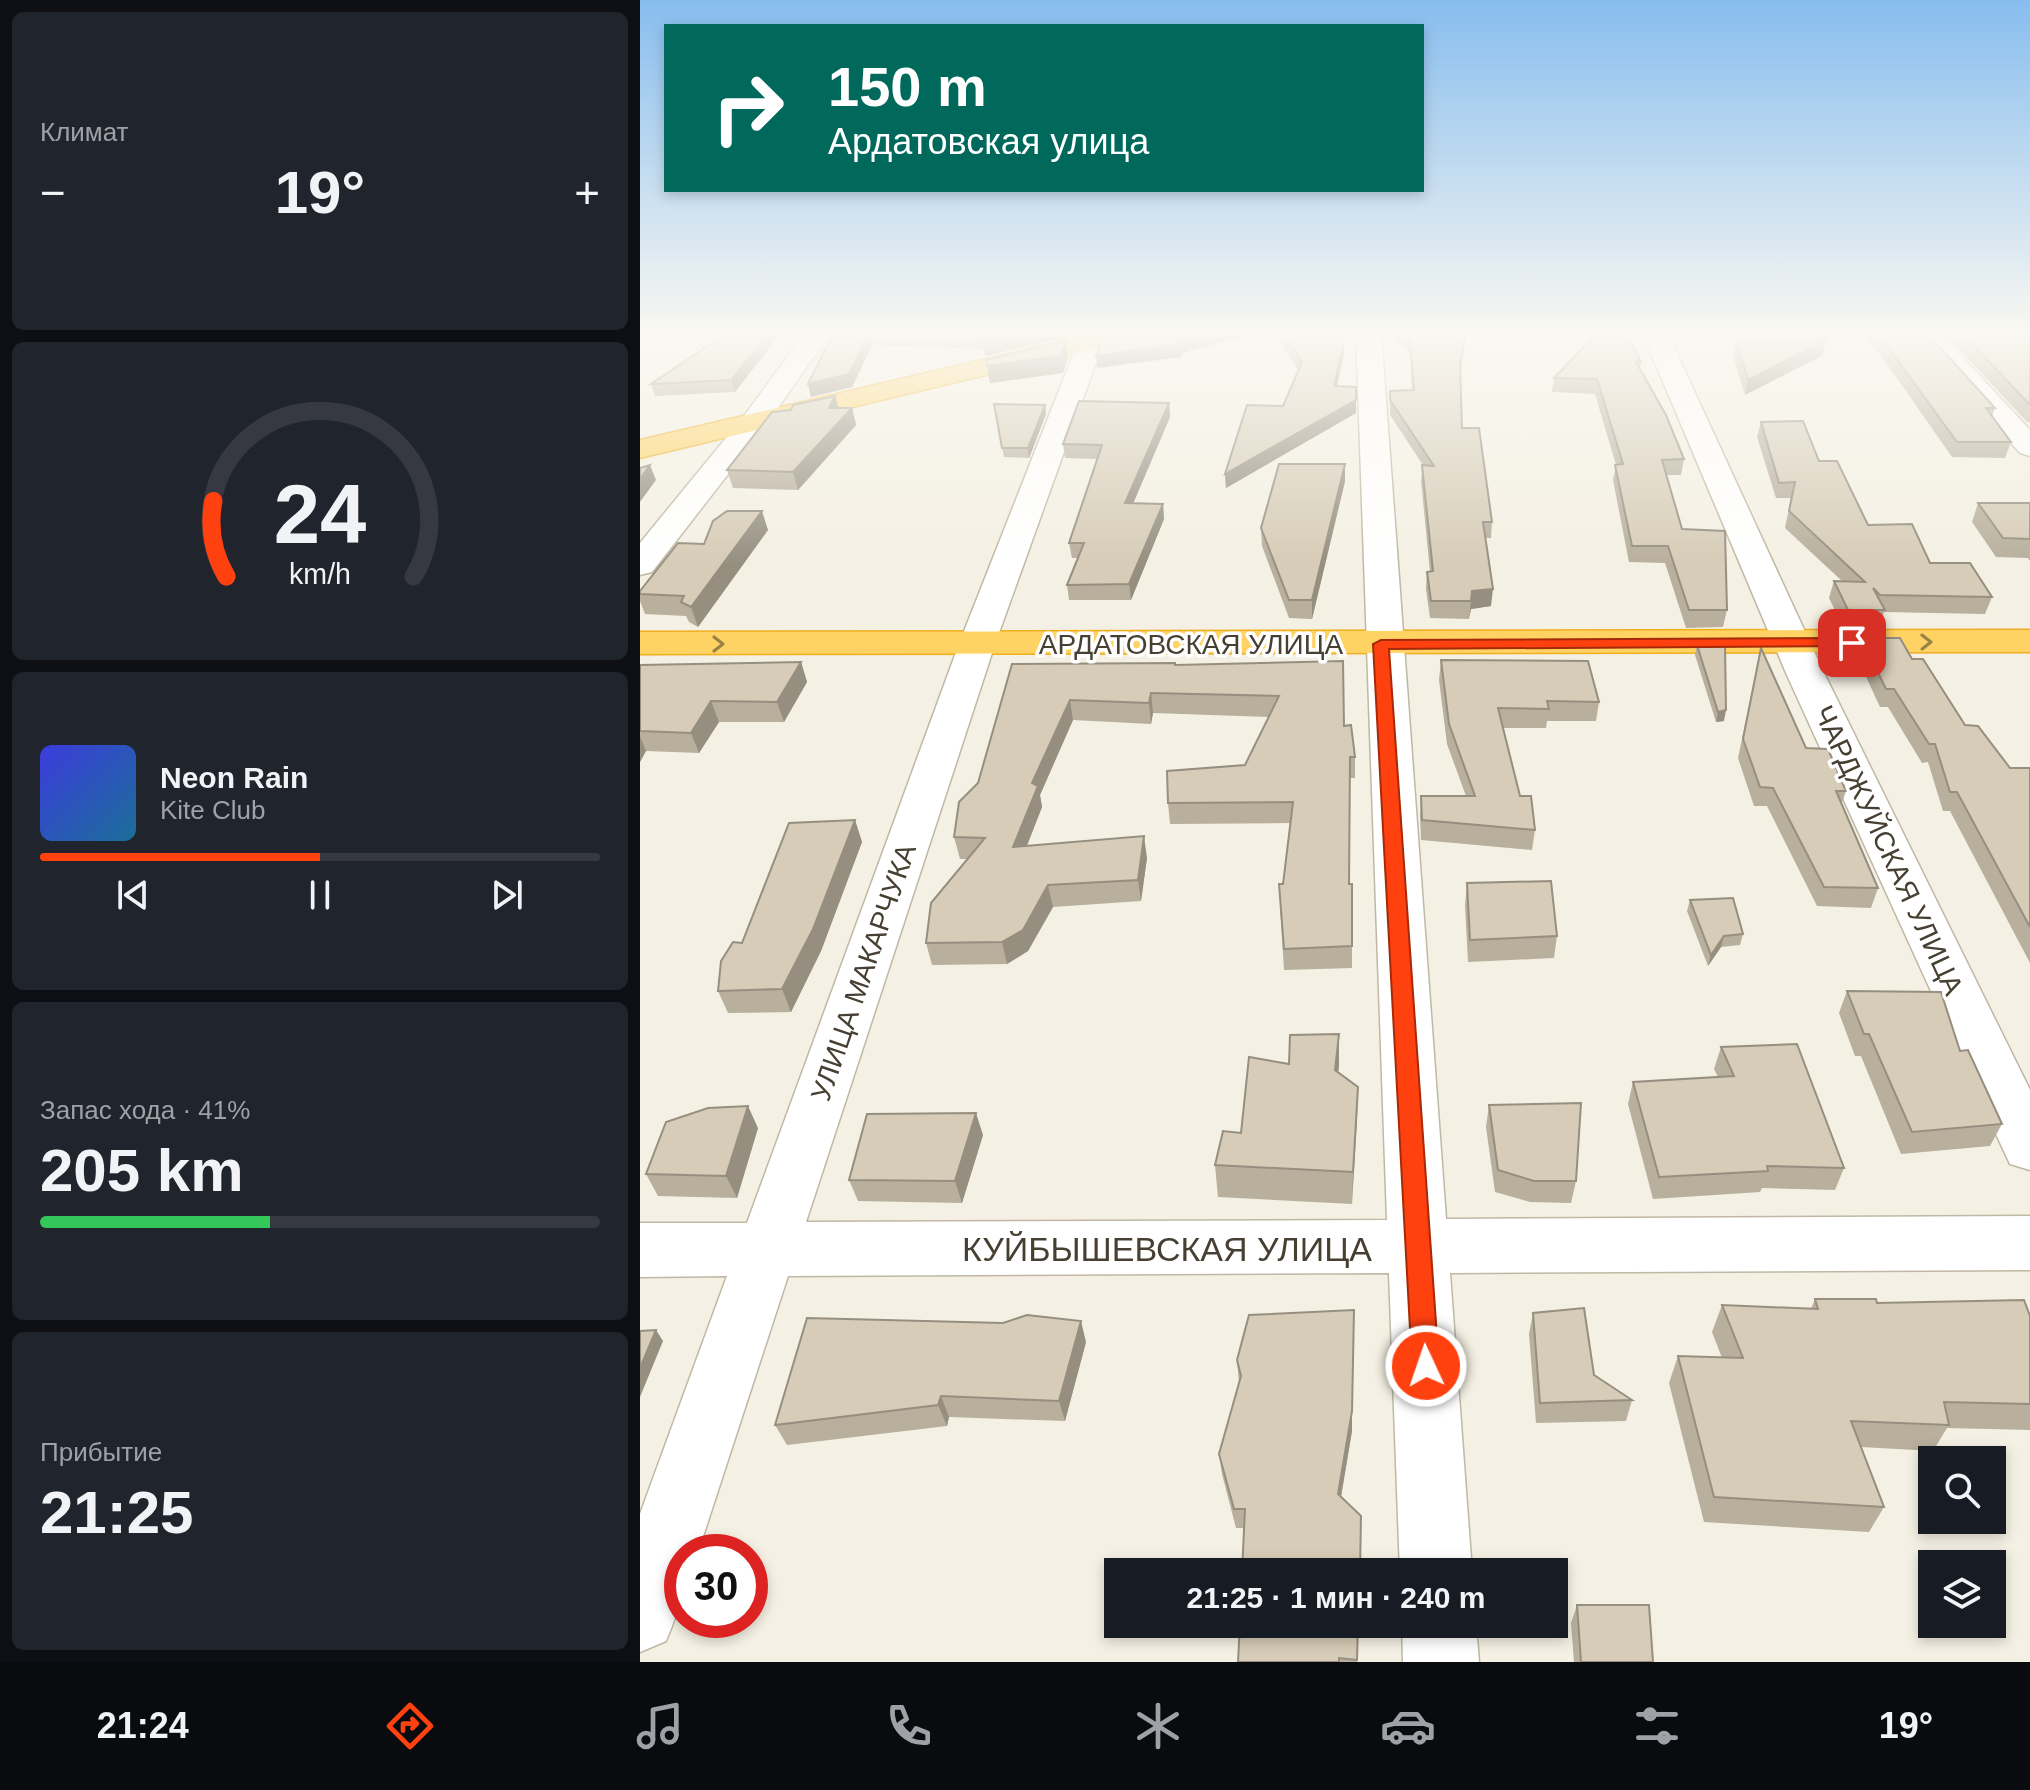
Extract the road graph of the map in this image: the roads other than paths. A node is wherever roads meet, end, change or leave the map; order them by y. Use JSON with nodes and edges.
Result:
{"nodes":[{"id":1,"x":763,"y":410,"type":"edge"},
{"id":2,"x":805,"y":410,"type":"edge"},
{"id":3,"x":1076,"y":410,"type":"edge"},
{"id":4,"x":1371,"y":410,"type":"edge"},
{"id":5,"x":1688,"y":410,"type":"edge"},
{"id":6,"x":1996,"y":410,"type":"edge"},
{"id":7,"x":754,"y":422,"type":"junction"},
{"id":8,"x":2030,"y":447,"type":"edge"},
{"id":9,"x":640,"y":449,"type":"edge"},
{"id":10,"x":640,"y":565,"type":"edge"},
{"id":11,"x":2030,"y":641,"type":"edge"},
{"id":12,"x":640,"y":643,"type":"edge"},
{"id":13,"x":1792,"y":643,"type":"junction"},
{"id":14,"x":977,"y":644,"type":"junction"},
{"id":15,"x":1381,"y":644,"type":"junction"},
{"id":16,"x":2030,"y":1147,"type":"edge"},
{"id":17,"x":2030,"y":1243,"type":"edge"},
{"id":18,"x":1420,"y":1248,"type":"junction"},
{"id":19,"x":768,"y":1249,"type":"junction"},
{"id":20,"x":640,"y":1250,"type":"edge"},
{"id":21,"x":1435,"y":1558,"type":"edge"},
{"id":22,"x":640,"y":1615,"type":"edge"},
{"id":23,"x":1440,"y":1638,"type":"edge"},
{"id":24,"x":1441,"y":1662,"type":"edge"}],
"edges":[{"from":1,"to":7,"type":"street"},
{"from":2,"to":7,"type":"highway"},
{"from":3,"to":14,"type":"street","name":"УЛИЦА МАКАРЧУКА"},
{"from":4,"to":15,"type":"street"},
{"from":5,"to":13,"type":"street","name":"ЧАРДЖУЙСКАЯ УЛИЦА"},
{"from":6,"to":8,"type":"street"},
{"from":7,"to":9,"type":"highway"},
{"from":7,"to":10,"type":"street"},
{"from":13,"to":11,"type":"highway","name":"АРДАТОВСКАЯ УЛИЦА","one_way":true},
{"from":12,"to":14,"type":"highway","name":"АРДАТОВСКАЯ УЛИЦА","one_way":true},
{"from":13,"to":15,"type":"highway","name":"АРДАТОВСКАЯ УЛИЦА"},
{"from":13,"to":16,"type":"street","name":"ЧАРДЖУЙСКАЯ УЛИЦА"},
{"from":14,"to":15,"type":"highway","name":"АРДАТОВСКАЯ УЛИЦА"},
{"from":14,"to":19,"type":"street","name":"УЛИЦА МАКАРЧУКА"},
{"from":15,"to":18,"type":"street"},
{"from":17,"to":18,"type":"street","name":"КУЙБЫШЕВСКАЯ УЛИЦА"},
{"from":18,"to":19,"type":"street","name":"КУЙБЫШЕВСКАЯ УЛИЦА"},
{"from":18,"to":21,"type":"street"},
{"from":19,"to":20,"type":"street","name":"КУЙБЫШЕВСКАЯ УЛИЦА"},
{"from":19,"to":22,"type":"street","name":"УЛИЦА МАКАРЧУКА"},
{"from":23,"to":24,"type":"street"}]}
